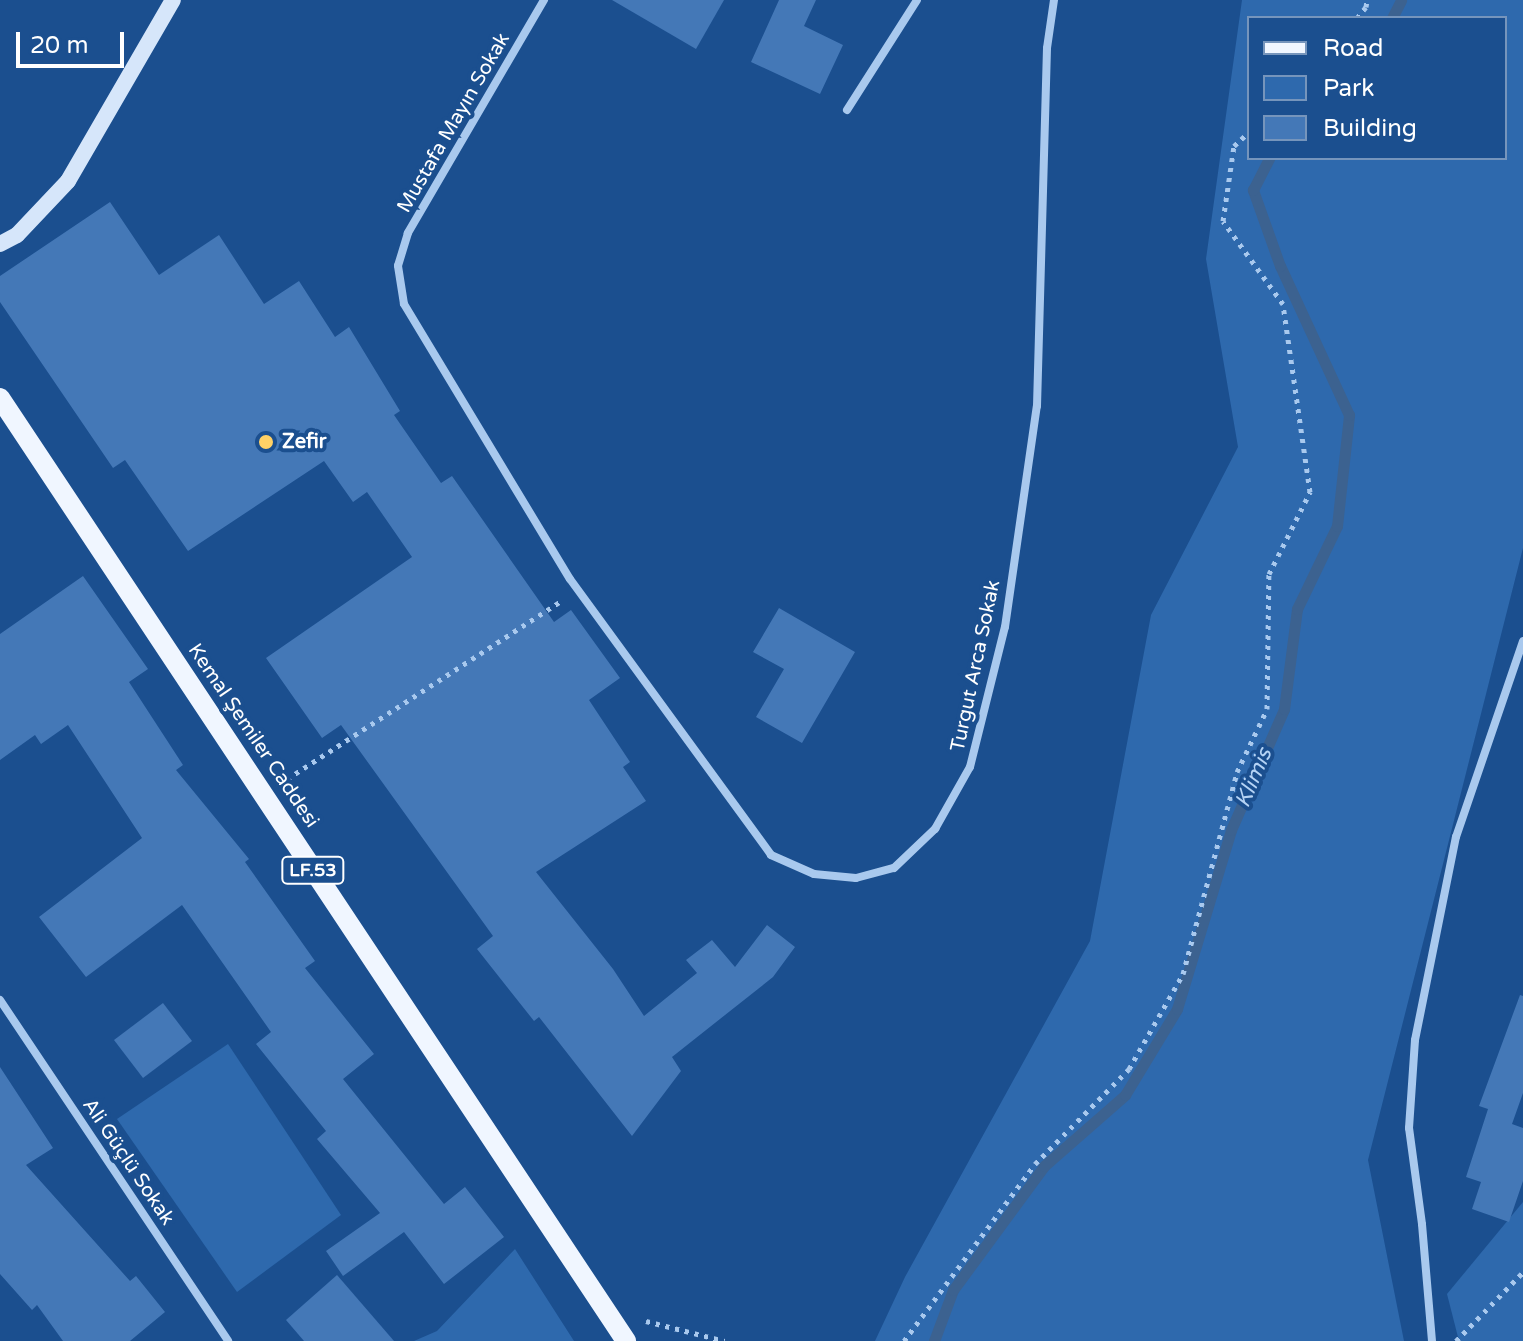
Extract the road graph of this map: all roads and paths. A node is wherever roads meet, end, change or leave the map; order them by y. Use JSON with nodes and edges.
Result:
{"nodes":[{"id":1,"x":173,"y":0,"type":"edge"},
{"id":2,"x":544,"y":0,"type":"edge"},
{"id":3,"x":917,"y":0,"type":"edge"},
{"id":4,"x":1054,"y":0,"type":"edge"},
{"id":5,"x":847,"y":110,"type":"dead end"},
{"id":6,"x":1247,"y":134,"type":"edge"},
{"id":7,"x":0,"y":244,"type":"edge"},
{"id":8,"x":398,"y":266,"type":"joint"},
{"id":9,"x":0,"y":398,"type":"edge"},
{"id":10,"x":578,"y":591,"type":"junction"},
{"id":11,"x":1523,"y":641,"type":"edge"},
{"id":12,"x":263,"y":795,"type":"junction"},
{"id":13,"x":0,"y":1000,"type":"edge"},
{"id":14,"x":1523,"y":1272,"type":"edge"},
{"id":15,"x":607,"y":1311,"type":"junction"},
{"id":16,"x":228,"y":1341,"type":"edge"},
{"id":17,"x":626,"y":1341,"type":"edge"},
{"id":18,"x":725,"y":1341,"type":"edge"},
{"id":19,"x":904,"y":1341,"type":"edge"},
{"id":20,"x":1432,"y":1341,"type":"edge"},
{"id":21,"x":1456,"y":1341,"type":"edge"}],
"edges":[{"from":1,"to":7,"type":"street"},
{"from":2,"to":8,"type":"street","name":"Mustafa Mayın Sokak"},
{"from":3,"to":5,"type":"street"},
{"from":4,"to":10,"type":"street","name":"Turgut Arca Sokak"},
{"from":6,"to":19,"type":"path"},
{"from":8,"to":10,"type":"street","name":"Turgut Arca Sokak"},
{"from":9,"to":12,"type":"main road","name":"Kemal Şemiler Caddesi","number":"LF.53"},
{"from":10,"to":12,"type":"path"},
{"from":11,"to":20,"type":"street"},
{"from":12,"to":15,"type":"main road","name":"Kemal Şemiler Caddesi","number":"LF.53"},
{"from":13,"to":16,"type":"street","name":"Ali Güçlü Sokak"},
{"from":14,"to":21,"type":"path"},
{"from":15,"to":17,"type":"main road","name":"Kemal Şemiler Caddesi","number":"LF.53"},
{"from":15,"to":18,"type":"path"}]}
